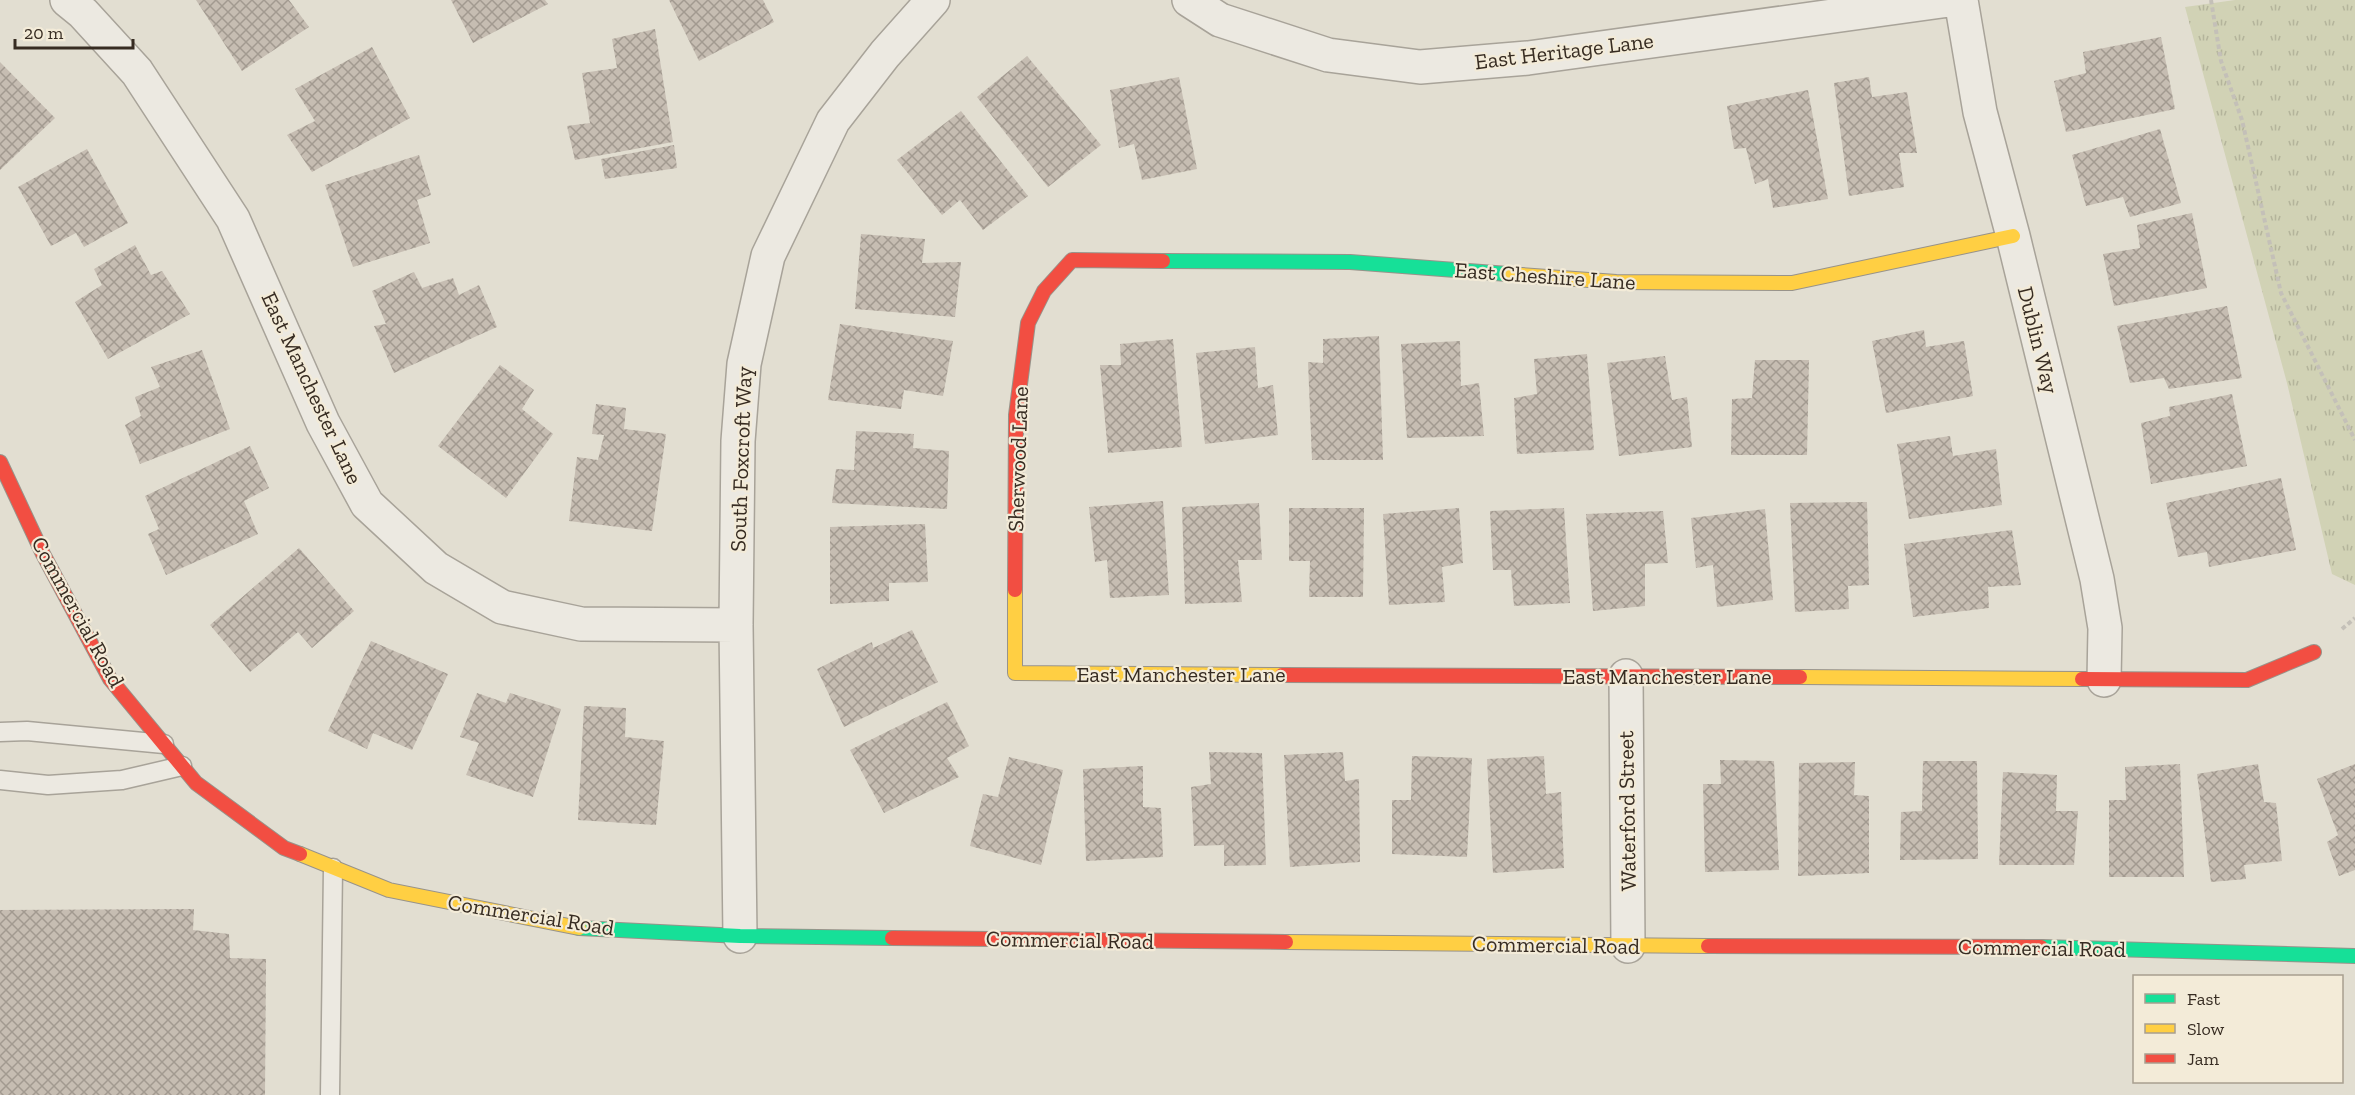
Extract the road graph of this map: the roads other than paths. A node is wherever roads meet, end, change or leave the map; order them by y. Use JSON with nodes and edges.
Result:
{"nodes":[{"id":1,"x":67,"y":0,"type":"edge"},
{"id":2,"x":933,"y":0,"type":"edge"},
{"id":3,"x":1189,"y":0,"type":"edge"},
{"id":4,"x":1949,"y":0,"type":"edge"},
{"id":5,"x":1961,"y":0,"type":"edge"},
{"id":6,"x":2013,"y":236,"type":"junction"},
{"id":7,"x":1072,"y":260,"type":"joint"},
{"id":8,"x":0,"y":463,"type":"edge"},
{"id":9,"x":736,"y":625,"type":"junction"},
{"id":10,"x":2314,"y":652,"type":"dead end"},
{"id":11,"x":1015,"y":673,"type":"joint"},
{"id":12,"x":1626,"y":676,"type":"junction"},
{"id":13,"x":2104,"y":680,"type":"junction"},
{"id":14,"x":0,"y":732,"type":"edge"},
{"id":15,"x":164,"y":744,"type":"junction"},
{"id":16,"x":183,"y":766,"type":"junction"},
{"id":17,"x":0,"y":780,"type":"edge"},
{"id":18,"x":333,"y":868,"type":"junction"},
{"id":19,"x":740,"y":936,"type":"junction"},
{"id":20,"x":1628,"y":946,"type":"junction"},
{"id":21,"x":2355,"y":956,"type":"edge"},
{"id":22,"x":330,"y":1095,"type":"edge"}],
"edges":[{"from":1,"to":9,"type":"street","name":"East Manchester Lane"},
{"from":2,"to":9,"type":"street","name":"South Foxcroft Way"},
{"from":3,"to":4,"type":"street","name":"East Heritage Lane"},
{"from":5,"to":6,"type":"street","name":"Dublin Way"},
{"from":6,"to":7,"type":"street","name":"East Cheshire Lane"},
{"from":6,"to":13,"type":"street","name":"Dublin Way"},
{"from":7,"to":11,"type":"street","name":"Sherwood Lane"},
{"from":8,"to":15,"type":"street","name":"Commercial Road"},
{"from":9,"to":19,"type":"street","name":"South Foxcroft Way"},
{"from":10,"to":13,"type":"street","name":"East Manchester Lane"},
{"from":11,"to":12,"type":"street","name":"East Manchester Lane"},
{"from":12,"to":13,"type":"street","name":"East Manchester Lane"},
{"from":12,"to":20,"type":"street","name":"Waterford Street"},
{"from":14,"to":15,"type":"lane"},
{"from":15,"to":16,"type":"street","name":"Commercial Road"},
{"from":16,"to":17,"type":"lane"},
{"from":16,"to":18,"type":"street","name":"Commercial Road"},
{"from":18,"to":19,"type":"street","name":"Commercial Road"},
{"from":18,"to":22,"type":"lane"},
{"from":19,"to":20,"type":"street","name":"Commercial Road"},
{"from":20,"to":21,"type":"street","name":"Commercial Road"}]}
